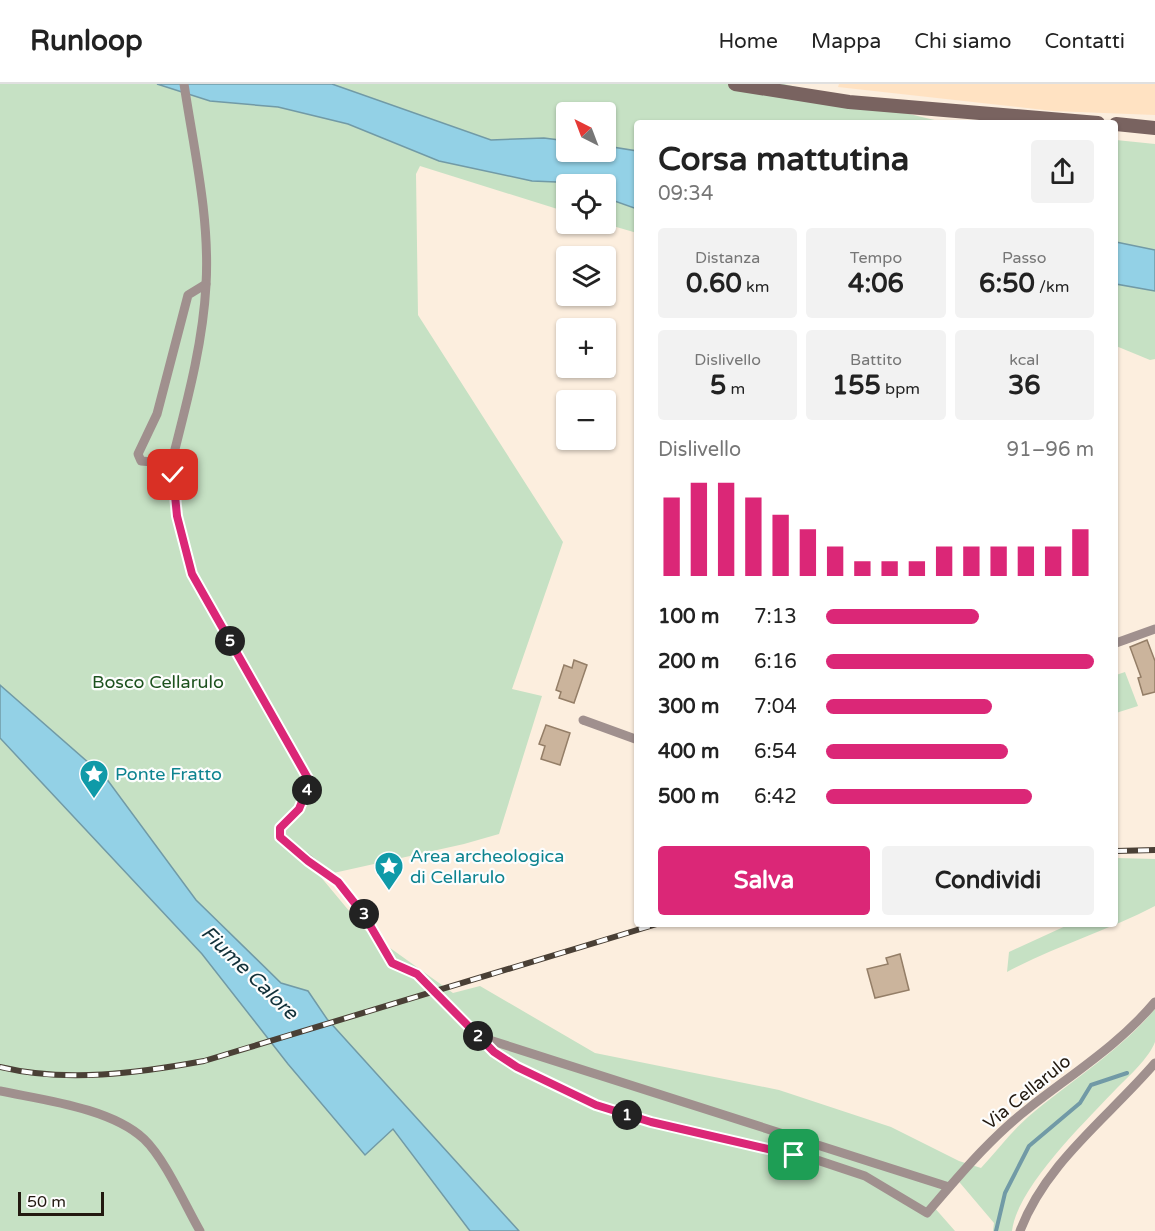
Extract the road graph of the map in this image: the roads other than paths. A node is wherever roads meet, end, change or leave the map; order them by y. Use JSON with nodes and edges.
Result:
{"nodes":[{"id":1,"x":184,"y":84,"type":"edge"},
{"id":2,"x":735,"y":84,"type":"edge"},
{"id":3,"x":1062,"y":120,"type":"edge"},
{"id":4,"x":1118,"y":124,"type":"edge"},
{"id":5,"x":1155,"y":128,"type":"edge"},
{"id":6,"x":206,"y":284,"type":"junction"},
{"id":7,"x":174,"y":453,"type":"dead end"},
{"id":8,"x":190,"y":465,"type":"dead end"},
{"id":9,"x":173,"y":475,"type":"dead end"},
{"id":10,"x":1155,"y":629,"type":"edge"},
{"id":11,"x":1118,"y":642,"type":"edge"},
{"id":12,"x":583,"y":720,"type":"dead end"},
{"id":13,"x":634,"y":739,"type":"edge"},
{"id":14,"x":1155,"y":1002,"type":"edge"},
{"id":15,"x":480,"y":1037,"type":"junction"},
{"id":16,"x":1155,"y":1063,"type":"edge"},
{"id":17,"x":0,"y":1091,"type":"edge"},
{"id":18,"x":949,"y":1187,"type":"junction"},
{"id":19,"x":200,"y":1231,"type":"edge"},
{"id":20,"x":1020,"y":1231,"type":"edge"}],
"edges":[{"from":1,"to":6,"type":"street"},
{"from":2,"to":3,"type":"main road"},
{"from":4,"to":5,"type":"main road"},
{"from":6,"to":7,"type":"street"},
{"from":6,"to":8,"type":"street"},
{"from":9,"to":15,"type":"street"},
{"from":10,"to":11,"type":"street"},
{"from":12,"to":13,"type":"street"},
{"from":14,"to":18,"type":"street","name":"Via Cellarulo"},
{"from":15,"to":18,"type":"street"},
{"from":15,"to":18,"type":"street","name":"Via Cellarulo"},
{"from":16,"to":20,"type":"street"},
{"from":17,"to":19,"type":"street"}]}
